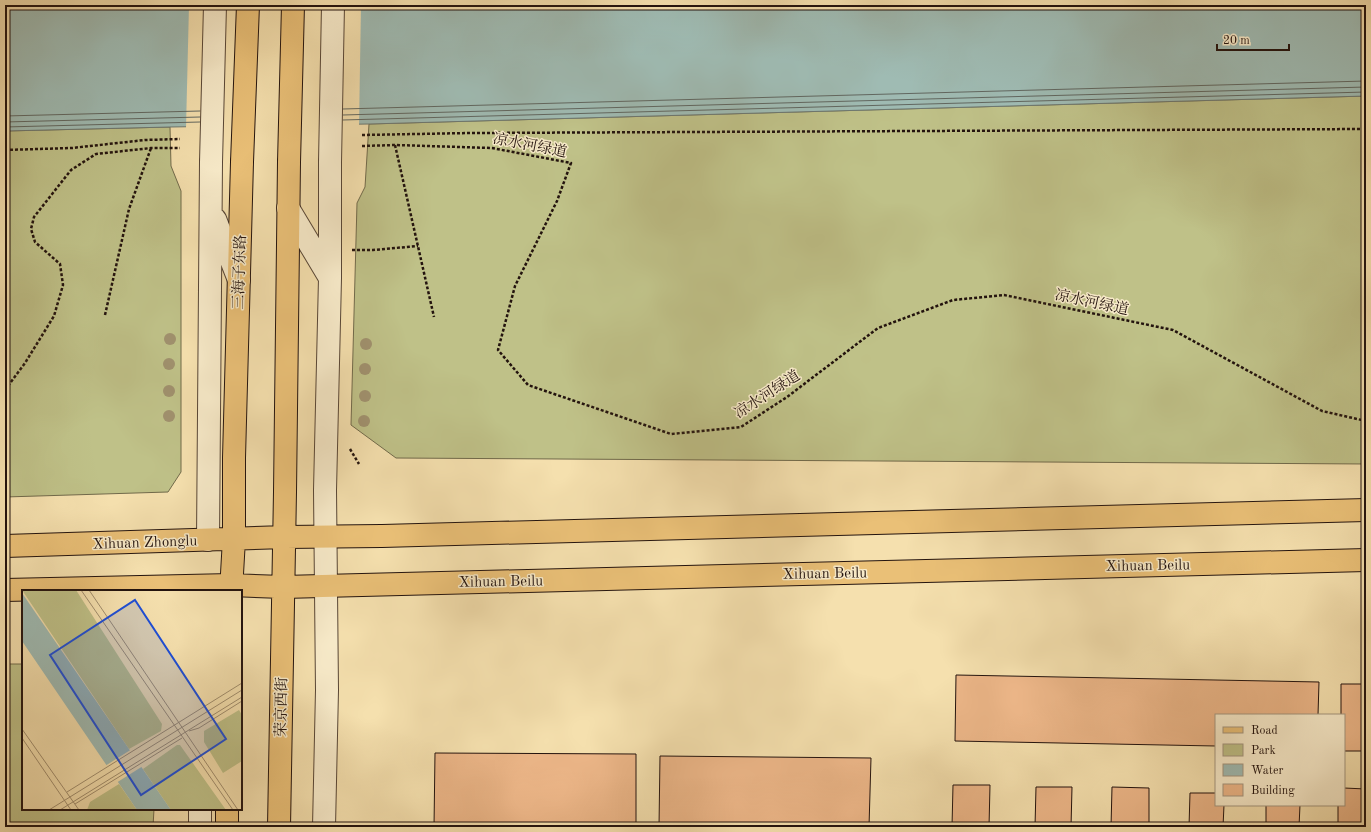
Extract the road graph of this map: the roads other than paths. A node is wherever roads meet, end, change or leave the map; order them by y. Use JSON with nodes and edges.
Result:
{"nodes":[{"id":1,"x":215,"y":5,"type":"edge"},
{"id":2,"x":248,"y":5,"type":"edge"},
{"id":3,"x":292,"y":5,"type":"edge"},
{"id":4,"x":333,"y":5,"type":"edge"},
{"id":5,"x":288,"y":208,"type":"junction"},
{"id":6,"x":211,"y":209,"type":"junction"},
{"id":7,"x":330,"y":278,"type":"junction"},
{"id":8,"x":239,"y":280,"type":"junction"},
{"id":9,"x":1366,"y":510,"type":"edge"},
{"id":10,"x":325,"y":536,"type":"junction"},
{"id":11,"x":285,"y":537,"type":"junction"},
{"id":12,"x":234,"y":539,"type":"junction"},
{"id":13,"x":208,"y":540,"type":"junction"},
{"id":14,"x":5,"y":546,"type":"edge"},
{"id":15,"x":1366,"y":560,"type":"edge"},
{"id":16,"x":326,"y":585,"type":"junction"},
{"id":17,"x":283,"y":587,"type":"junction"},
{"id":18,"x":231,"y":589,"type":"edge"},
{"id":19,"x":5,"y":590,"type":"edge"},
{"id":20,"x":200,"y":810,"type":"edge"},
{"id":21,"x":227,"y":810,"type":"edge"},
{"id":22,"x":200,"y":827,"type":"edge"},
{"id":23,"x":227,"y":827,"type":"edge"},
{"id":24,"x":278,"y":827,"type":"edge"},
{"id":25,"x":324,"y":827,"type":"edge"}],
"edges":[{"from":1,"to":6,"type":"street","bridge":true},
{"from":2,"to":8,"type":"main road","name":"三海子东路","bridge":true},
{"from":3,"to":5,"type":"main road","bridge":true},
{"from":4,"to":7,"type":"street","bridge":true},
{"from":5,"to":7,"type":"street"},
{"from":5,"to":11,"type":"main road"},
{"from":6,"to":8,"type":"street"},
{"from":6,"to":13,"type":"street"},
{"from":7,"to":10,"type":"street"},
{"from":8,"to":12,"type":"main road","name":"三海子东路"},
{"from":9,"to":10,"type":"main road"},
{"from":10,"to":11,"type":"main road"},
{"from":10,"to":16,"type":"street"},
{"from":11,"to":12,"type":"main road","name":"Xihuan Zhonglu"},
{"from":11,"to":17,"type":"main road","name":"荣京西街"},
{"from":12,"to":13,"type":"main road","name":"Xihuan Zhonglu"},
{"from":12,"to":18,"type":"main road","name":"三海子东路"},
{"from":13,"to":14,"type":"main road","name":"Xihuan Zhonglu"},
{"from":15,"to":16,"type":"main road","name":"Xihuan Beilu"},
{"from":16,"to":17,"type":"main road","name":"Xihuan Beilu"},
{"from":16,"to":25,"type":"street"},
{"from":17,"to":18,"type":"main road"},
{"from":17,"to":24,"type":"main road","name":"荣京西街"},
{"from":18,"to":19,"type":"main road"},
{"from":20,"to":22,"type":"street"},
{"from":21,"to":23,"type":"main road"}]}
